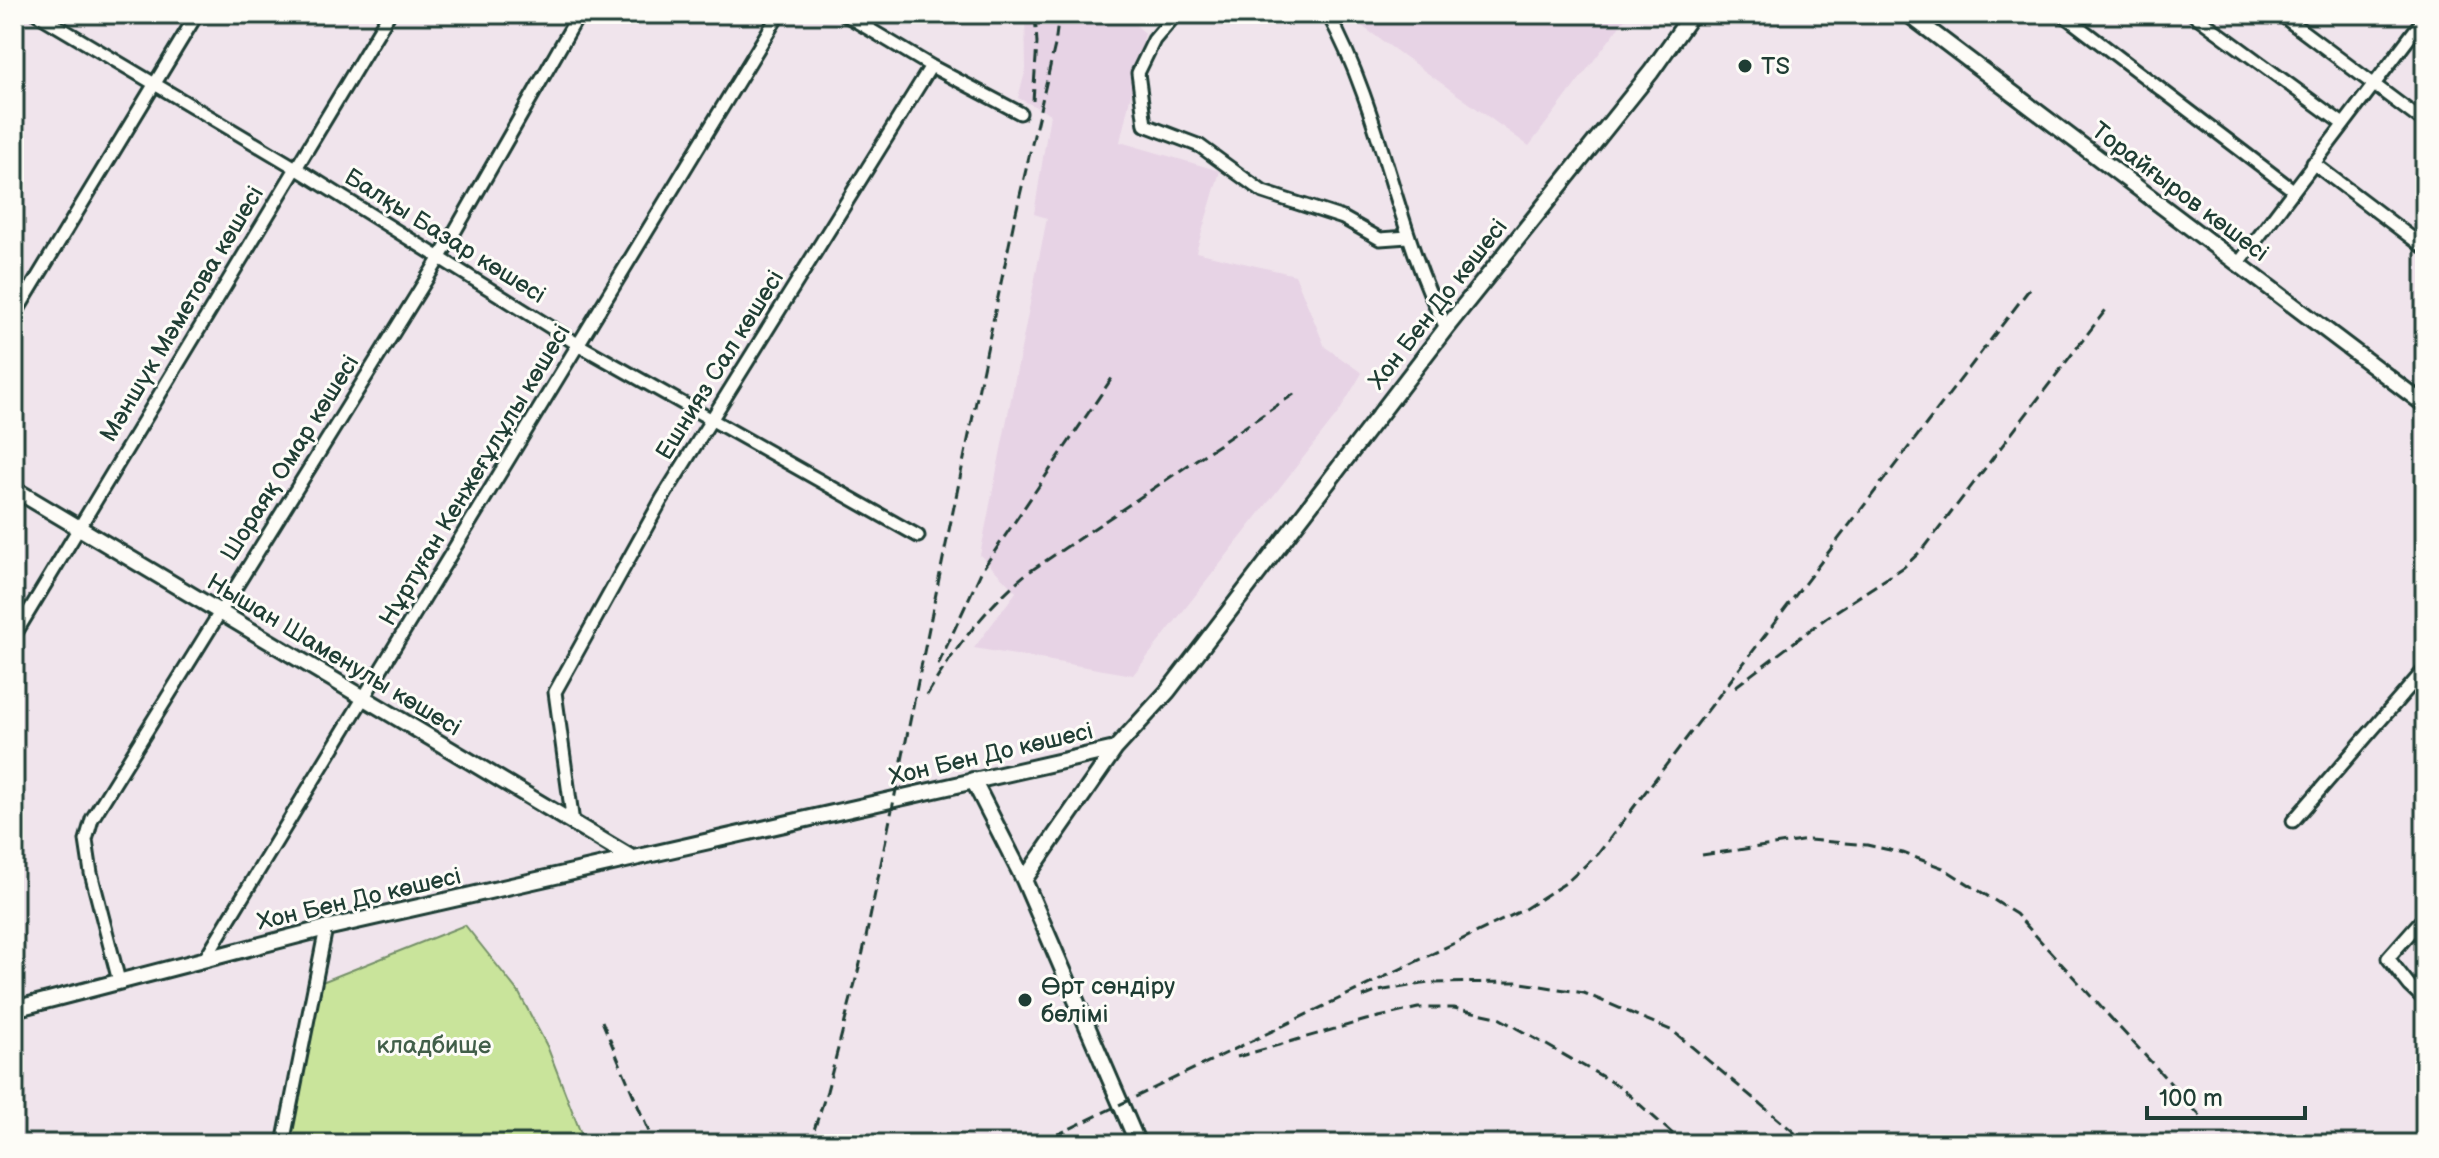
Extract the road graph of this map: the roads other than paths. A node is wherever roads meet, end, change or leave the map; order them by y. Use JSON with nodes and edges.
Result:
{"nodes":[{"id":1,"x":37,"y":14,"type":"edge"},
{"id":2,"x":197,"y":14,"type":"edge"},
{"id":3,"x":389,"y":14,"type":"edge"},
{"id":4,"x":579,"y":14,"type":"edge"},
{"id":5,"x":779,"y":14,"type":"edge"},
{"id":6,"x":844,"y":14,"type":"edge"},
{"id":7,"x":1176,"y":14,"type":"edge"},
{"id":8,"x":1328,"y":14,"type":"edge"},
{"id":9,"x":1692,"y":14,"type":"edge"},
{"id":10,"x":1908,"y":14,"type":"edge"},
{"id":11,"x":2062,"y":14,"type":"edge"},
{"id":12,"x":2193,"y":14,"type":"edge"},
{"id":13,"x":2280,"y":14,"type":"edge"},
{"id":14,"x":2424,"y":16,"type":"edge"},
{"id":15,"x":931,"y":66,"type":"junction"},
{"id":16,"x":153,"y":84,"type":"junction"},
{"id":17,"x":2372,"y":84,"type":"junction"},
{"id":18,"x":1020,"y":113,"type":"dead end"},
{"id":19,"x":2425,"y":123,"type":"edge"},
{"id":20,"x":2343,"y":124,"type":"junction"},
{"id":21,"x":2313,"y":163,"type":"junction"},
{"id":22,"x":296,"y":168,"type":"junction"},
{"id":23,"x":2293,"y":190,"type":"junction"},
{"id":24,"x":1408,"y":237,"type":"junction"},
{"id":25,"x":2425,"y":248,"type":"edge"},
{"id":26,"x":439,"y":259,"type":"junction"},
{"id":27,"x":2238,"y":264,"type":"junction"},
{"id":28,"x":14,"y":316,"type":"edge"},
{"id":29,"x":1446,"y":328,"type":"junction"},
{"id":30,"x":579,"y":345,"type":"junction"},
{"id":31,"x":2425,"y":405,"type":"edge"},
{"id":32,"x":711,"y":420,"type":"junction"},
{"id":33,"x":14,"y":489,"type":"edge"},
{"id":34,"x":79,"y":529,"type":"junction"},
{"id":35,"x":918,"y":536,"type":"dead end"},
{"id":36,"x":221,"y":613,"type":"junction"},
{"id":37,"x":14,"y":636,"type":"edge"},
{"id":38,"x":2425,"y":669,"type":"edge"},
{"id":39,"x":364,"y":699,"type":"junction"},
{"id":40,"x":1115,"y":749,"type":"junction"},
{"id":41,"x":973,"y":780,"type":"junction"},
{"id":42,"x":2293,"y":821,"type":"dead end"},
{"id":43,"x":573,"y":823,"type":"junction"},
{"id":44,"x":632,"y":858,"type":"junction"},
{"id":45,"x":1024,"y":880,"type":"junction"},
{"id":46,"x":2425,"y":916,"type":"edge"},
{"id":47,"x":326,"y":928,"type":"junction"},
{"id":48,"x":206,"y":957,"type":"junction"},
{"id":49,"x":119,"y":981,"type":"junction"},
{"id":50,"x":2425,"y":1000,"type":"edge"},
{"id":51,"x":14,"y":1009,"type":"edge"},
{"id":52,"x":283,"y":1144,"type":"edge"},
{"id":53,"x":1138,"y":1144,"type":"edge"}],
"edges":[{"from":1,"to":16,"type":"street","name":"Балқы Базар көшесі"},
{"from":2,"to":16,"type":"street"},
{"from":3,"to":22,"type":"street","name":"Мәншүк Мәметова көшесі"},
{"from":4,"to":26,"type":"street","name":"Шораяқ Омар көшесі"},
{"from":5,"to":30,"type":"street","name":"Нұртуған Кенжеғұлұлы көшесі"},
{"from":6,"to":15,"type":"street"},
{"from":7,"to":24,"type":"street"},
{"from":8,"to":24,"type":"street"},
{"from":9,"to":29,"type":"street","name":"Хон Бен До көшесі"},
{"from":10,"to":27,"type":"street","name":"Торайғыров көшесі"},
{"from":11,"to":23,"type":"street"},
{"from":12,"to":20,"type":"street"},
{"from":13,"to":17,"type":"street"},
{"from":14,"to":17,"type":"street"},
{"from":15,"to":18,"type":"street"},
{"from":15,"to":32,"type":"street","name":"Ешнияз Сал көшесі"},
{"from":16,"to":22,"type":"street","name":"Балқы Базар көшесі"},
{"from":16,"to":28,"type":"street"},
{"from":17,"to":19,"type":"street"},
{"from":17,"to":20,"type":"street"},
{"from":20,"to":21,"type":"street"},
{"from":21,"to":23,"type":"street"},
{"from":21,"to":25,"type":"street"},
{"from":22,"to":26,"type":"street","name":"Балқы Базар көшесі"},
{"from":22,"to":34,"type":"street","name":"Мәншүк Мәметова көшесі"},
{"from":23,"to":27,"type":"street"},
{"from":24,"to":29,"type":"street"},
{"from":26,"to":30,"type":"street","name":"Балқы Базар көшесі"},
{"from":26,"to":36,"type":"street","name":"Шораяқ Омар көшесі"},
{"from":27,"to":31,"type":"street","name":"Торайғыров көшесі"},
{"from":29,"to":40,"type":"street","name":"Хон Бен До көшесі"},
{"from":30,"to":32,"type":"street","name":"Балқы Базар көшесі"},
{"from":30,"to":39,"type":"street","name":"Нұртуған Кенжеғұлұлы көшесі"},
{"from":32,"to":35,"type":"street","name":"Балқы Базар көшесі"},
{"from":32,"to":43,"type":"street","name":"Ешнияз Сал көшесі"},
{"from":33,"to":34,"type":"street","name":"Нышан Шаменулы көшесі"},
{"from":34,"to":36,"type":"street","name":"Нышан Шаменулы көшесі"},
{"from":34,"to":37,"type":"street","name":"Мәншүк Мәметова көшесі"},
{"from":36,"to":39,"type":"street","name":"Нышан Шаменулы көшесі"},
{"from":36,"to":49,"type":"street","name":"Шораяқ Омар көшесі"},
{"from":38,"to":42,"type":"street"},
{"from":39,"to":43,"type":"street","name":"Нышан Шаменулы көшесі"},
{"from":39,"to":48,"type":"street","name":"Нұртуған Кенжеғұлұлы көшесі"},
{"from":40,"to":41,"type":"street","name":"Хон Бен До көшесі"},
{"from":40,"to":45,"type":"street"},
{"from":41,"to":44,"type":"street","name":"Хон Бен До көшесі"},
{"from":41,"to":45,"type":"street"},
{"from":43,"to":44,"type":"street","name":"Нышан Шаменулы көшесі"},
{"from":44,"to":47,"type":"street","name":"Хон Бен До көшесі"},
{"from":45,"to":53,"type":"street"},
{"from":46,"to":50,"type":"street"},
{"from":47,"to":48,"type":"street","name":"Хон Бен До көшесі"},
{"from":47,"to":52,"type":"street"},
{"from":48,"to":49,"type":"street","name":"Хон Бен До көшесі"},
{"from":49,"to":51,"type":"street","name":"Хон Бен До көшесі"}]}
